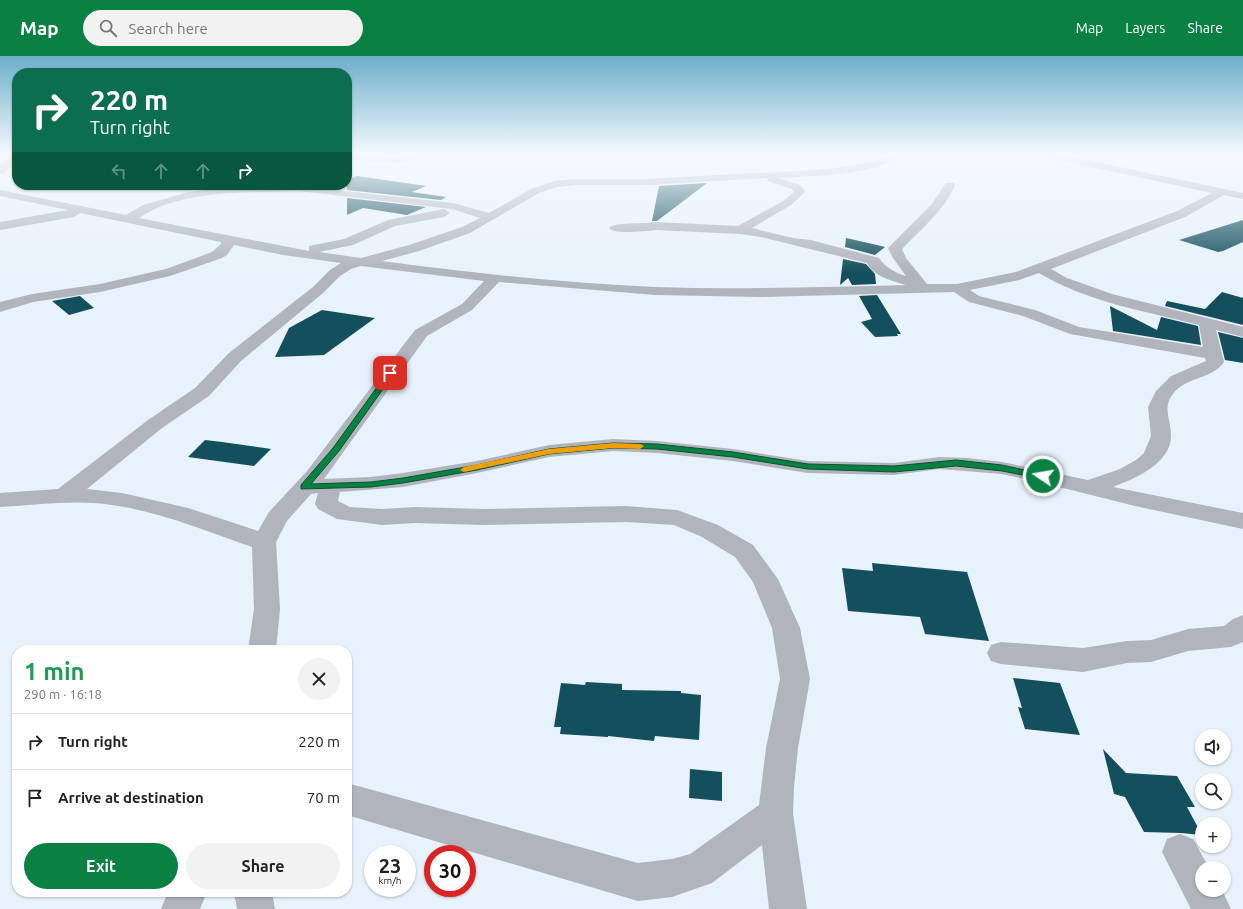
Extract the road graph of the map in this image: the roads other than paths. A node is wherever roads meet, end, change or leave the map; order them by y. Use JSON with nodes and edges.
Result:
{"nodes":[{"id":1,"x":0,"y":193,"type":"edge"},
{"id":2,"x":204,"y":193,"type":"edge"},
{"id":3,"x":342,"y":193,"type":"edge"},
{"id":4,"x":528,"y":193,"type":"edge"},
{"id":5,"x":532,"y":193,"type":"edge"},
{"id":6,"x":800,"y":193,"type":"edge"},
{"id":7,"x":946,"y":193,"type":"edge"},
{"id":8,"x":1220,"y":193,"type":"edge"},
{"id":9,"x":1226,"y":193,"type":"edge"},
{"id":10,"x":1243,"y":196,"type":"edge"},
{"id":11,"x":498,"y":200,"type":"dead end"},
{"id":12,"x":480,"y":203,"type":"dead end"},
{"id":13,"x":460,"y":208,"type":"junction"},
{"id":14,"x":89,"y":210,"type":"junction"},
{"id":15,"x":490,"y":217,"type":"junction"},
{"id":16,"x":129,"y":219,"type":"junction"},
{"id":17,"x":0,"y":226,"type":"edge"},
{"id":18,"x":615,"y":228,"type":"dead end"},
{"id":19,"x":740,"y":230,"type":"junction"},
{"id":20,"x":227,"y":240,"type":"junction"},
{"id":21,"x":295,"y":253,"type":"junction"},
{"id":22,"x":363,"y":262,"type":"junction"},
{"id":23,"x":1042,"y":269,"type":"junction"},
{"id":24,"x":495,"y":278,"type":"junction"},
{"id":25,"x":921,"y":287,"type":"junction"},
{"id":26,"x":957,"y":288,"type":"junction"},
{"id":27,"x":0,"y":308,"type":"edge"},
{"id":28,"x":1206,"y":323,"type":"junction"},
{"id":29,"x":1243,"y":332,"type":"edge"},
{"id":30,"x":1214,"y":354,"type":"junction"},
{"id":31,"x":331,"y":485,"type":"junction"},
{"id":32,"x":304,"y":487,"type":"junction"},
{"id":33,"x":1090,"y":487,"type":"junction"},
{"id":34,"x":64,"y":496,"type":"junction"},
{"id":35,"x":0,"y":500,"type":"edge"},
{"id":36,"x":1243,"y":521,"type":"edge"},
{"id":37,"x":264,"y":542,"type":"junction"},
{"id":38,"x":1243,"y":626,"type":"edge"},
{"id":39,"x":263,"y":645,"type":"edge"},
{"id":40,"x":1001,"y":653,"type":"dead end"},
{"id":41,"x":352,"y":800,"type":"edge"},
{"id":42,"x":776,"y":814,"type":"junction"},
{"id":43,"x":1180,"y":852,"type":"dead end"},
{"id":44,"x":186,"y":897,"type":"edge"},
{"id":45,"x":254,"y":897,"type":"edge"},
{"id":46,"x":180,"y":909,"type":"edge"},
{"id":47,"x":256,"y":909,"type":"edge"},
{"id":48,"x":788,"y":909,"type":"edge"},
{"id":49,"x":1212,"y":909,"type":"edge"}],
"edges":[{"from":1,"to":14,"type":"street"},
{"from":2,"to":16,"type":"street"},
{"from":3,"to":13,"type":"street"},
{"from":4,"to":11,"type":"street"},
{"from":5,"to":15,"type":"street"},
{"from":6,"to":19,"type":"street"},
{"from":7,"to":25,"type":"street"},
{"from":8,"to":23,"type":"street"},
{"from":9,"to":10,"type":"street"},
{"from":12,"to":13,"type":"street"},
{"from":13,"to":15,"type":"street"},
{"from":13,"to":21,"type":"street"},
{"from":14,"to":16,"type":"street"},
{"from":14,"to":17,"type":"street"},
{"from":15,"to":22,"type":"street"},
{"from":16,"to":20,"type":"street"},
{"from":18,"to":19,"type":"street"},
{"from":19,"to":25,"type":"street"},
{"from":20,"to":21,"type":"street"},
{"from":20,"to":27,"type":"street"},
{"from":21,"to":22,"type":"street"},
{"from":22,"to":24,"type":"street"},
{"from":22,"to":34,"type":"street"},
{"from":23,"to":26,"type":"street"},
{"from":23,"to":28,"type":"street"},
{"from":24,"to":25,"type":"street"},
{"from":24,"to":32,"type":"street"},
{"from":25,"to":26,"type":"street"},
{"from":26,"to":30,"type":"street"},
{"from":28,"to":29,"type":"street"},
{"from":28,"to":30,"type":"street"},
{"from":30,"to":33,"type":"street"},
{"from":31,"to":32,"type":"street"},
{"from":31,"to":33,"type":"street"},
{"from":31,"to":42,"type":"street"},
{"from":32,"to":37,"type":"street"},
{"from":33,"to":36,"type":"street"},
{"from":34,"to":35,"type":"street"},
{"from":34,"to":37,"type":"street"},
{"from":37,"to":39,"type":"street"},
{"from":38,"to":40,"type":"street"},
{"from":41,"to":42,"type":"street"},
{"from":42,"to":48,"type":"street"},
{"from":43,"to":49,"type":"street"},
{"from":44,"to":46,"type":"street"},
{"from":45,"to":47,"type":"street"}]}
